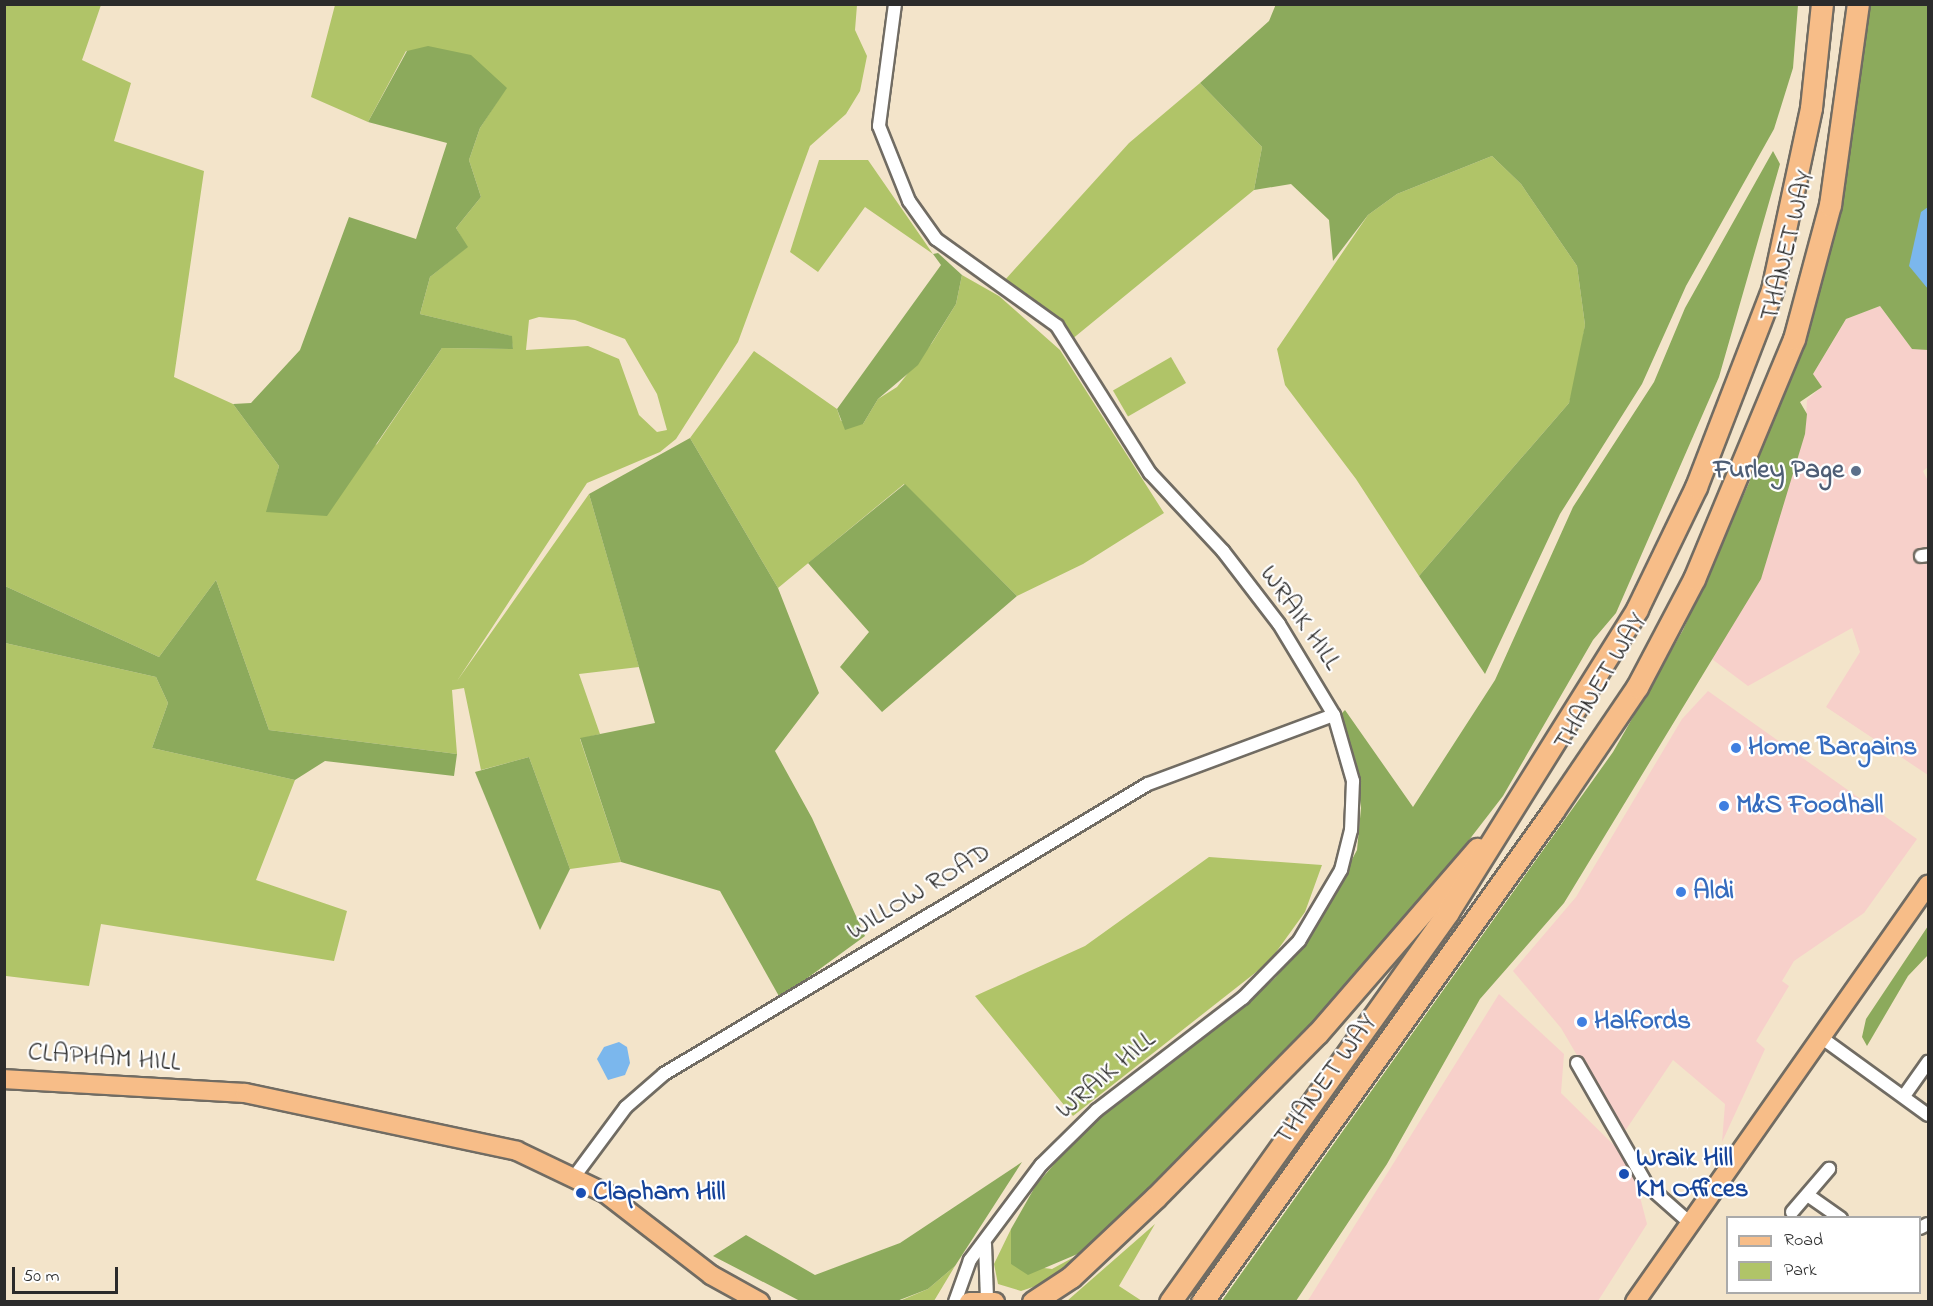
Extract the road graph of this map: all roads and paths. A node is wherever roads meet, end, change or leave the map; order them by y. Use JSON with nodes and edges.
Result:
{"nodes":[{"id":1,"x":895,"y":4,"type":"edge"},
{"id":2,"x":1821,"y":4,"type":"edge"},
{"id":3,"x":1858,"y":4,"type":"edge"},
{"id":4,"x":1334,"y":715,"type":"junction"},
{"id":5,"x":1530,"y":788,"type":"junction"},
{"id":6,"x":1929,"y":885,"type":"edge"},
{"id":7,"x":1822,"y":1038,"type":"junction"},
{"id":8,"x":1929,"y":1062,"type":"edge"},
{"id":9,"x":1577,"y":1063,"type":"dead end"},
{"id":10,"x":4,"y":1079,"type":"edge"},
{"id":11,"x":1904,"y":1096,"type":"junction"},
{"id":12,"x":1929,"y":1115,"type":"edge"},
{"id":13,"x":1829,"y":1169,"type":"dead end"},
{"id":14,"x":574,"y":1177,"type":"junction"},
{"id":15,"x":1809,"y":1196,"type":"junction"},
{"id":16,"x":1792,"y":1212,"type":"dead end"},
{"id":17,"x":1838,"y":1216,"type":"edge"},
{"id":18,"x":1690,"y":1223,"type":"junction"},
{"id":19,"x":985,"y":1243,"type":"junction"},
{"id":20,"x":984,"y":1301,"type":"edge"},
{"id":21,"x":760,"y":1302,"type":"edge"},
{"id":22,"x":955,"y":1302,"type":"edge"},
{"id":23,"x":1033,"y":1302,"type":"edge"},
{"id":24,"x":1170,"y":1302,"type":"edge"},
{"id":25,"x":1202,"y":1302,"type":"edge"},
{"id":26,"x":1635,"y":1302,"type":"edge"}],
"edges":[{"from":1,"to":4,"type":"street","name":"WRAIK HILL"},
{"from":2,"to":5,"type":"highway","name":"THANET WAY"},
{"from":3,"to":25,"type":"highway","name":"THANET WAY"},
{"from":4,"to":14,"type":"street","name":"WILLOW ROAD"},
{"from":4,"to":19,"type":"street","name":"WRAIK HILL"},
{"from":5,"to":23,"type":"highway"},
{"from":5,"to":24,"type":"highway","name":"THANET WAY"},
{"from":6,"to":7,"type":"main road"},
{"from":7,"to":11,"type":"street"},
{"from":7,"to":18,"type":"main road"},
{"from":8,"to":11,"type":"street"},
{"from":9,"to":18,"type":"street"},
{"from":10,"to":14,"type":"main road","name":"CLAPHAM HILL"},
{"from":11,"to":12,"type":"street"},
{"from":13,"to":15,"type":"street"},
{"from":14,"to":21,"type":"main road","name":"CLAPHAM HILL"},
{"from":15,"to":16,"type":"street"},
{"from":15,"to":17,"type":"street"},
{"from":18,"to":26,"type":"main road"},
{"from":19,"to":20,"type":"street"},
{"from":19,"to":22,"type":"street","name":"WRAIK HILL"}]}
